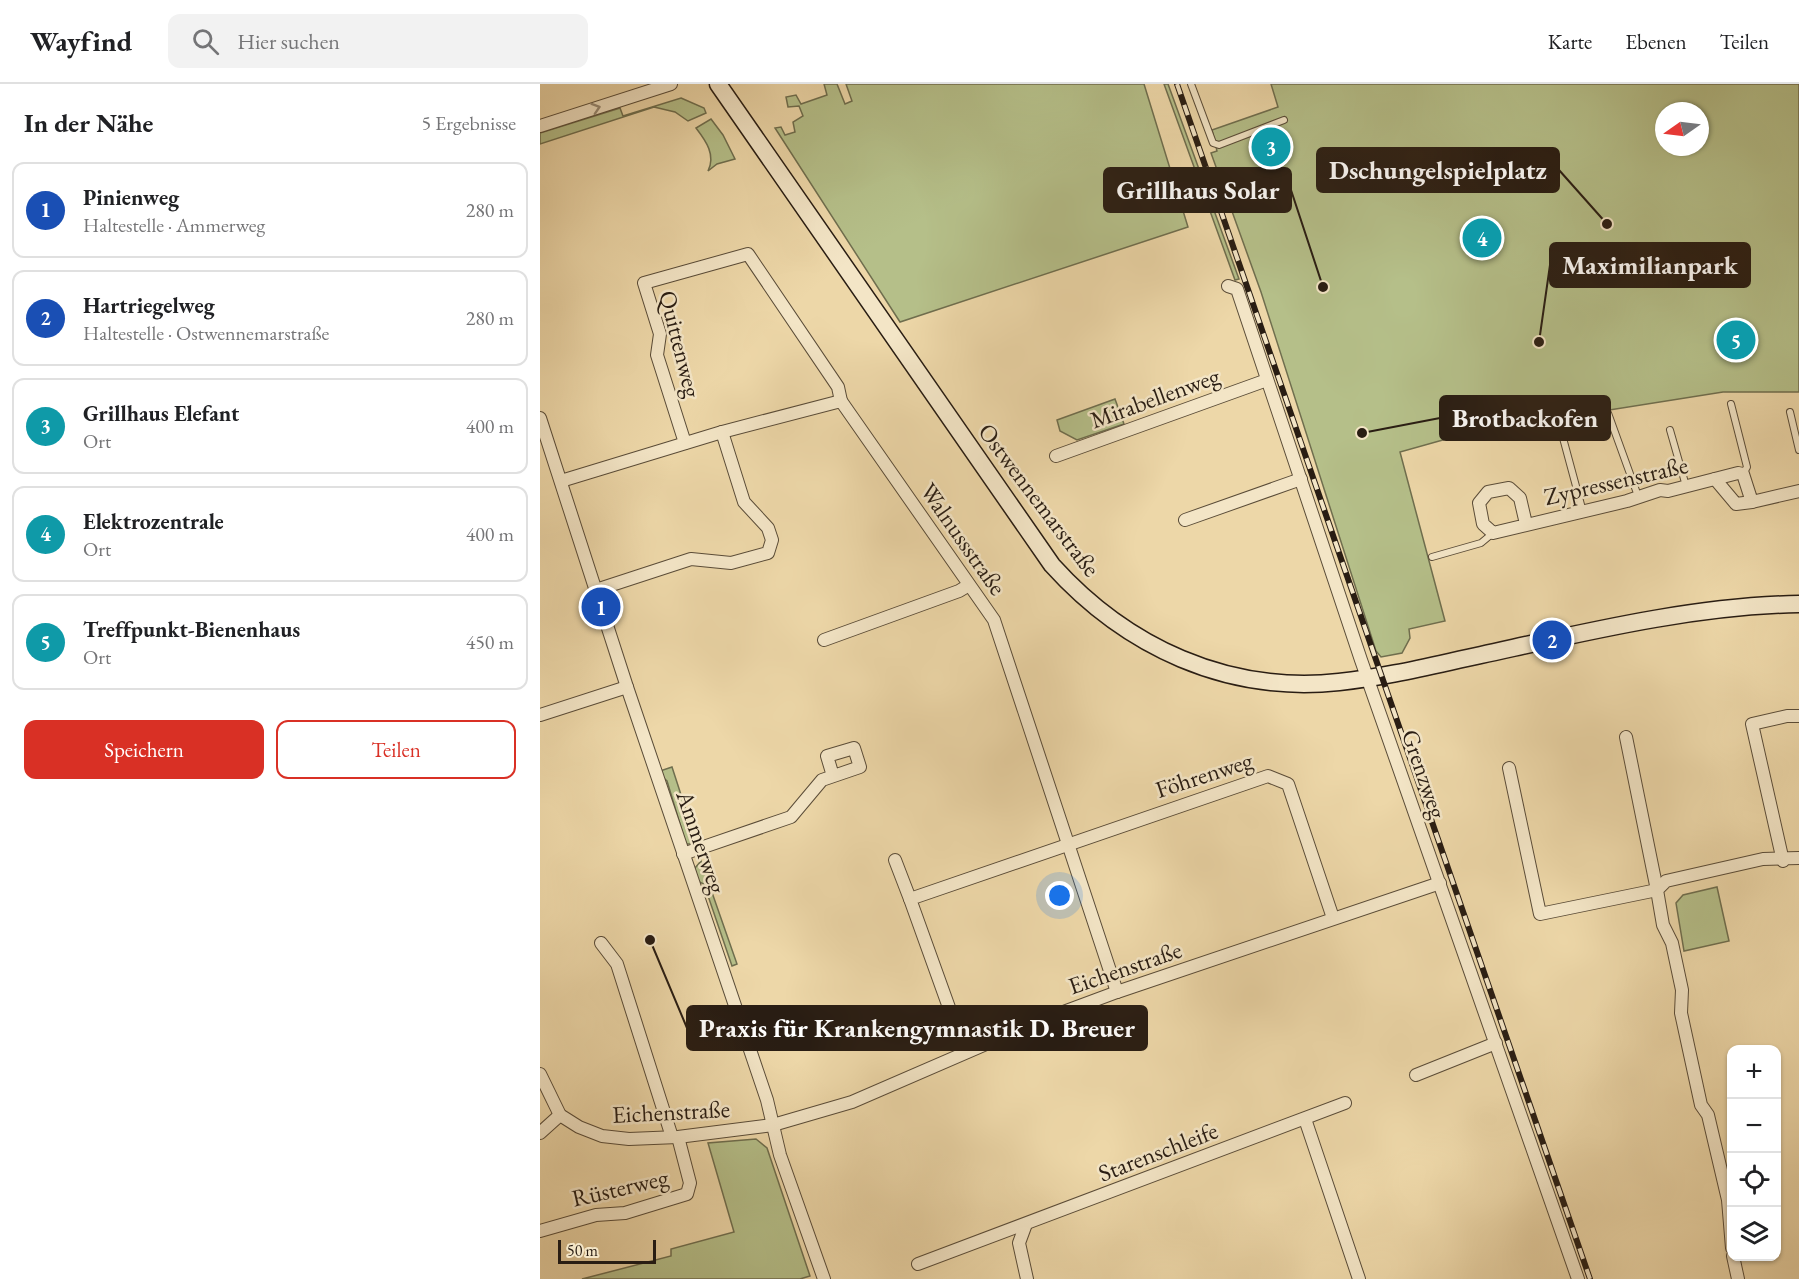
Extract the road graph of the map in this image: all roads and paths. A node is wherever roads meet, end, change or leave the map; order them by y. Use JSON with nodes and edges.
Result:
{"nodes":[{"id":1,"x":718,"y":84,"type":"edge"},
{"id":2,"x":1191,"y":84,"type":"edge"},
{"id":3,"x":669,"y":85,"type":"edge"},
{"id":4,"x":1284,"y":120,"type":"dead end"},
{"id":5,"x":540,"y":126,"type":"edge"},
{"id":6,"x":1228,"y":286,"type":"dead end"},
{"id":7,"x":1267,"y":380,"type":"junction"},
{"id":8,"x":841,"y":400,"type":"junction"},
{"id":9,"x":1731,"y":404,"type":"dead end"},
{"id":10,"x":1790,"y":412,"type":"dead end"},
{"id":11,"x":1608,"y":413,"type":"dead end"},
{"id":12,"x":540,"y":418,"type":"edge"},
{"id":13,"x":1670,"y":430,"type":"dead end"},
{"id":14,"x":722,"y":432,"type":"junction"},
{"id":15,"x":1563,"y":438,"type":"dead end"},
{"id":16,"x":685,"y":443,"type":"junction"},
{"id":17,"x":1799,"y":450,"type":"edge"},
{"id":18,"x":1056,"y":456,"type":"dead end"},
{"id":19,"x":1743,"y":474,"type":"junction"},
{"id":20,"x":1301,"y":479,"type":"junction"},
{"id":21,"x":1715,"y":479,"type":"junction"},
{"id":22,"x":561,"y":481,"type":"junction"},
{"id":23,"x":1686,"y":486,"type":"junction"},
{"id":24,"x":1799,"y":491,"type":"edge"},
{"id":25,"x":1638,"y":496,"type":"junction"},
{"id":26,"x":1752,"y":502,"type":"junction"},
{"id":27,"x":1582,"y":512,"type":"junction"},
{"id":28,"x":1185,"y":520,"type":"dead end"},
{"id":29,"x":1526,"y":524,"type":"junction"},
{"id":30,"x":1493,"y":533,"type":"junction"},
{"id":31,"x":1432,"y":557,"type":"dead end"},
{"id":32,"x":969,"y":585,"type":"junction"},
{"id":33,"x":596,"y":590,"type":"junction"},
{"id":34,"x":1799,"y":604,"type":"edge"},
{"id":35,"x":824,"y":640,"type":"dead end"},
{"id":36,"x":1368,"y":678,"type":"junction"},
{"id":37,"x":627,"y":687,"type":"junction"},
{"id":38,"x":540,"y":715,"type":"edge"},
{"id":39,"x":1799,"y":716,"type":"edge"},
{"id":40,"x":1626,"y":736,"type":"dead end"},
{"id":41,"x":1509,"y":768,"type":"dead end"},
{"id":42,"x":833,"y":776,"type":"dead end"},
{"id":43,"x":1066,"y":844,"type":"junction"},
{"id":44,"x":683,"y":854,"type":"junction"},
{"id":45,"x":1799,"y":858,"type":"edge"},
{"id":46,"x":895,"y":860,"type":"dead end"},
{"id":47,"x":1783,"y":861,"type":"junction"},
{"id":48,"x":1440,"y":884,"type":"junction"},
{"id":49,"x":1658,"y":890,"type":"junction"},
{"id":50,"x":910,"y":899,"type":"junction"},
{"id":51,"x":1333,"y":918,"type":"junction"},
{"id":52,"x":601,"y":943,"type":"dead end"},
{"id":53,"x":1117,"y":992,"type":"junction"},
{"id":54,"x":1497,"y":1043,"type":"junction"},
{"id":55,"x":965,"y":1052,"type":"junction"},
{"id":56,"x":540,"y":1074,"type":"edge"},
{"id":57,"x":1416,"y":1075,"type":"dead end"},
{"id":58,"x":1345,"y":1103,"type":"dead end"},
{"id":59,"x":560,"y":1115,"type":"junction"},
{"id":60,"x":1305,"y":1119,"type":"junction"},
{"id":61,"x":773,"y":1125,"type":"junction"},
{"id":62,"x":540,"y":1133,"type":"edge"},
{"id":63,"x":675,"y":1137,"type":"junction"},
{"id":64,"x":1728,"y":1207,"type":"edge"},
{"id":65,"x":1026,"y":1224,"type":"junction"},
{"id":66,"x":540,"y":1231,"type":"edge"},
{"id":67,"x":1734,"y":1261,"type":"edge"},
{"id":68,"x":918,"y":1264,"type":"dead end"},
{"id":69,"x":824,"y":1279,"type":"edge"},
{"id":70,"x":1027,"y":1279,"type":"edge"},
{"id":71,"x":1359,"y":1279,"type":"edge"},
{"id":72,"x":1578,"y":1279,"type":"edge"},
{"id":73,"x":1738,"y":1279,"type":"edge"}],
"edges":[{"from":1,"to":36,"type":"street","name":"Ostwennemarstraße"},
{"from":2,"to":4,"type":"lane"},
{"from":5,"to":3,"type":"street","one_way":true},
{"from":6,"to":7,"type":"street","name":"Grenzweg"},
{"from":7,"to":18,"type":"street","name":"Mirabellenweg"},
{"from":7,"to":20,"type":"street","name":"Grenzweg"},
{"from":8,"to":14,"type":"street"},
{"from":8,"to":16,"type":"street","name":"Quittenweg"},
{"from":8,"to":32,"type":"street","name":"Walnussstraße"},
{"from":9,"to":19,"type":"lane"},
{"from":10,"to":17,"type":"lane"},
{"from":11,"to":25,"type":"lane"},
{"from":12,"to":22,"type":"street","name":"Ammerweg"},
{"from":13,"to":23,"type":"lane"},
{"from":14,"to":16,"type":"street"},
{"from":14,"to":33,"type":"street"},
{"from":15,"to":27,"type":"lane"},
{"from":16,"to":22,"type":"street"},
{"from":19,"to":21,"type":"street","name":"Zypressenstraße"},
{"from":19,"to":26,"type":"street"},
{"from":20,"to":28,"type":"street"},
{"from":20,"to":36,"type":"street","name":"Grenzweg"},
{"from":21,"to":23,"type":"street","name":"Zypressenstraße"},
{"from":21,"to":26,"type":"street","name":"Zypressenstraße"},
{"from":22,"to":33,"type":"street","name":"Ammerweg"},
{"from":23,"to":25,"type":"street","name":"Zypressenstraße"},
{"from":24,"to":26,"type":"street"},
{"from":25,"to":27,"type":"street","name":"Zypressenstraße"},
{"from":27,"to":29,"type":"street","name":"Zypressenstraße"},
{"from":29,"to":30,"type":"street","name":"Zypressenstraße"},
{"from":29,"to":30,"type":"street","name":"Zypressenstraße"},
{"from":30,"to":31,"type":"lane","name":"Zypressenstraße"},
{"from":32,"to":35,"type":"street"},
{"from":32,"to":43,"type":"street","name":"Walnussstraße"},
{"from":33,"to":37,"type":"street","name":"Ammerweg"},
{"from":34,"to":36,"type":"street","name":"Ostwennemarstraße"},
{"from":36,"to":48,"type":"street","name":"Grenzweg"},
{"from":37,"to":38,"type":"street"},
{"from":37,"to":44,"type":"street","name":"Ammerweg"},
{"from":39,"to":47,"type":"street"},
{"from":40,"to":49,"type":"street"},
{"from":41,"to":49,"type":"street"},
{"from":42,"to":44,"type":"street"},
{"from":43,"to":50,"type":"street","name":"Föhrenweg"},
{"from":43,"to":51,"type":"street","name":"Föhrenweg"},
{"from":43,"to":53,"type":"street","name":"Walnussstraße"},
{"from":44,"to":61,"type":"street","name":"Ammerweg"},
{"from":45,"to":47,"type":"street"},
{"from":46,"to":50,"type":"street"},
{"from":47,"to":49,"type":"street"},
{"from":48,"to":51,"type":"street","name":"Eichenstraße"},
{"from":48,"to":54,"type":"street","name":"Grenzweg"},
{"from":49,"to":64,"type":"street"},
{"from":50,"to":55,"type":"street"},
{"from":51,"to":53,"type":"street","name":"Eichenstraße"},
{"from":52,"to":63,"type":"street"},
{"from":53,"to":55,"type":"street","name":"Eichenstraße"},
{"from":54,"to":57,"type":"street"},
{"from":54,"to":72,"type":"street","name":"Grenzweg"},
{"from":55,"to":61,"type":"street","name":"Eichenstraße"},
{"from":56,"to":59,"type":"street"},
{"from":58,"to":60,"type":"street","name":"Starenschleife"},
{"from":59,"to":62,"type":"street"},
{"from":59,"to":63,"type":"street","name":"Eichenstraße"},
{"from":60,"to":65,"type":"street","name":"Starenschleife"},
{"from":60,"to":71,"type":"street"},
{"from":61,"to":63,"type":"street","name":"Eichenstraße"},
{"from":61,"to":69,"type":"street","name":"Ammerweg"},
{"from":63,"to":66,"type":"street","name":"Rüsterweg"},
{"from":65,"to":68,"type":"street","name":"Starenschleife"},
{"from":65,"to":70,"type":"street"},
{"from":67,"to":73,"type":"street"}]}
